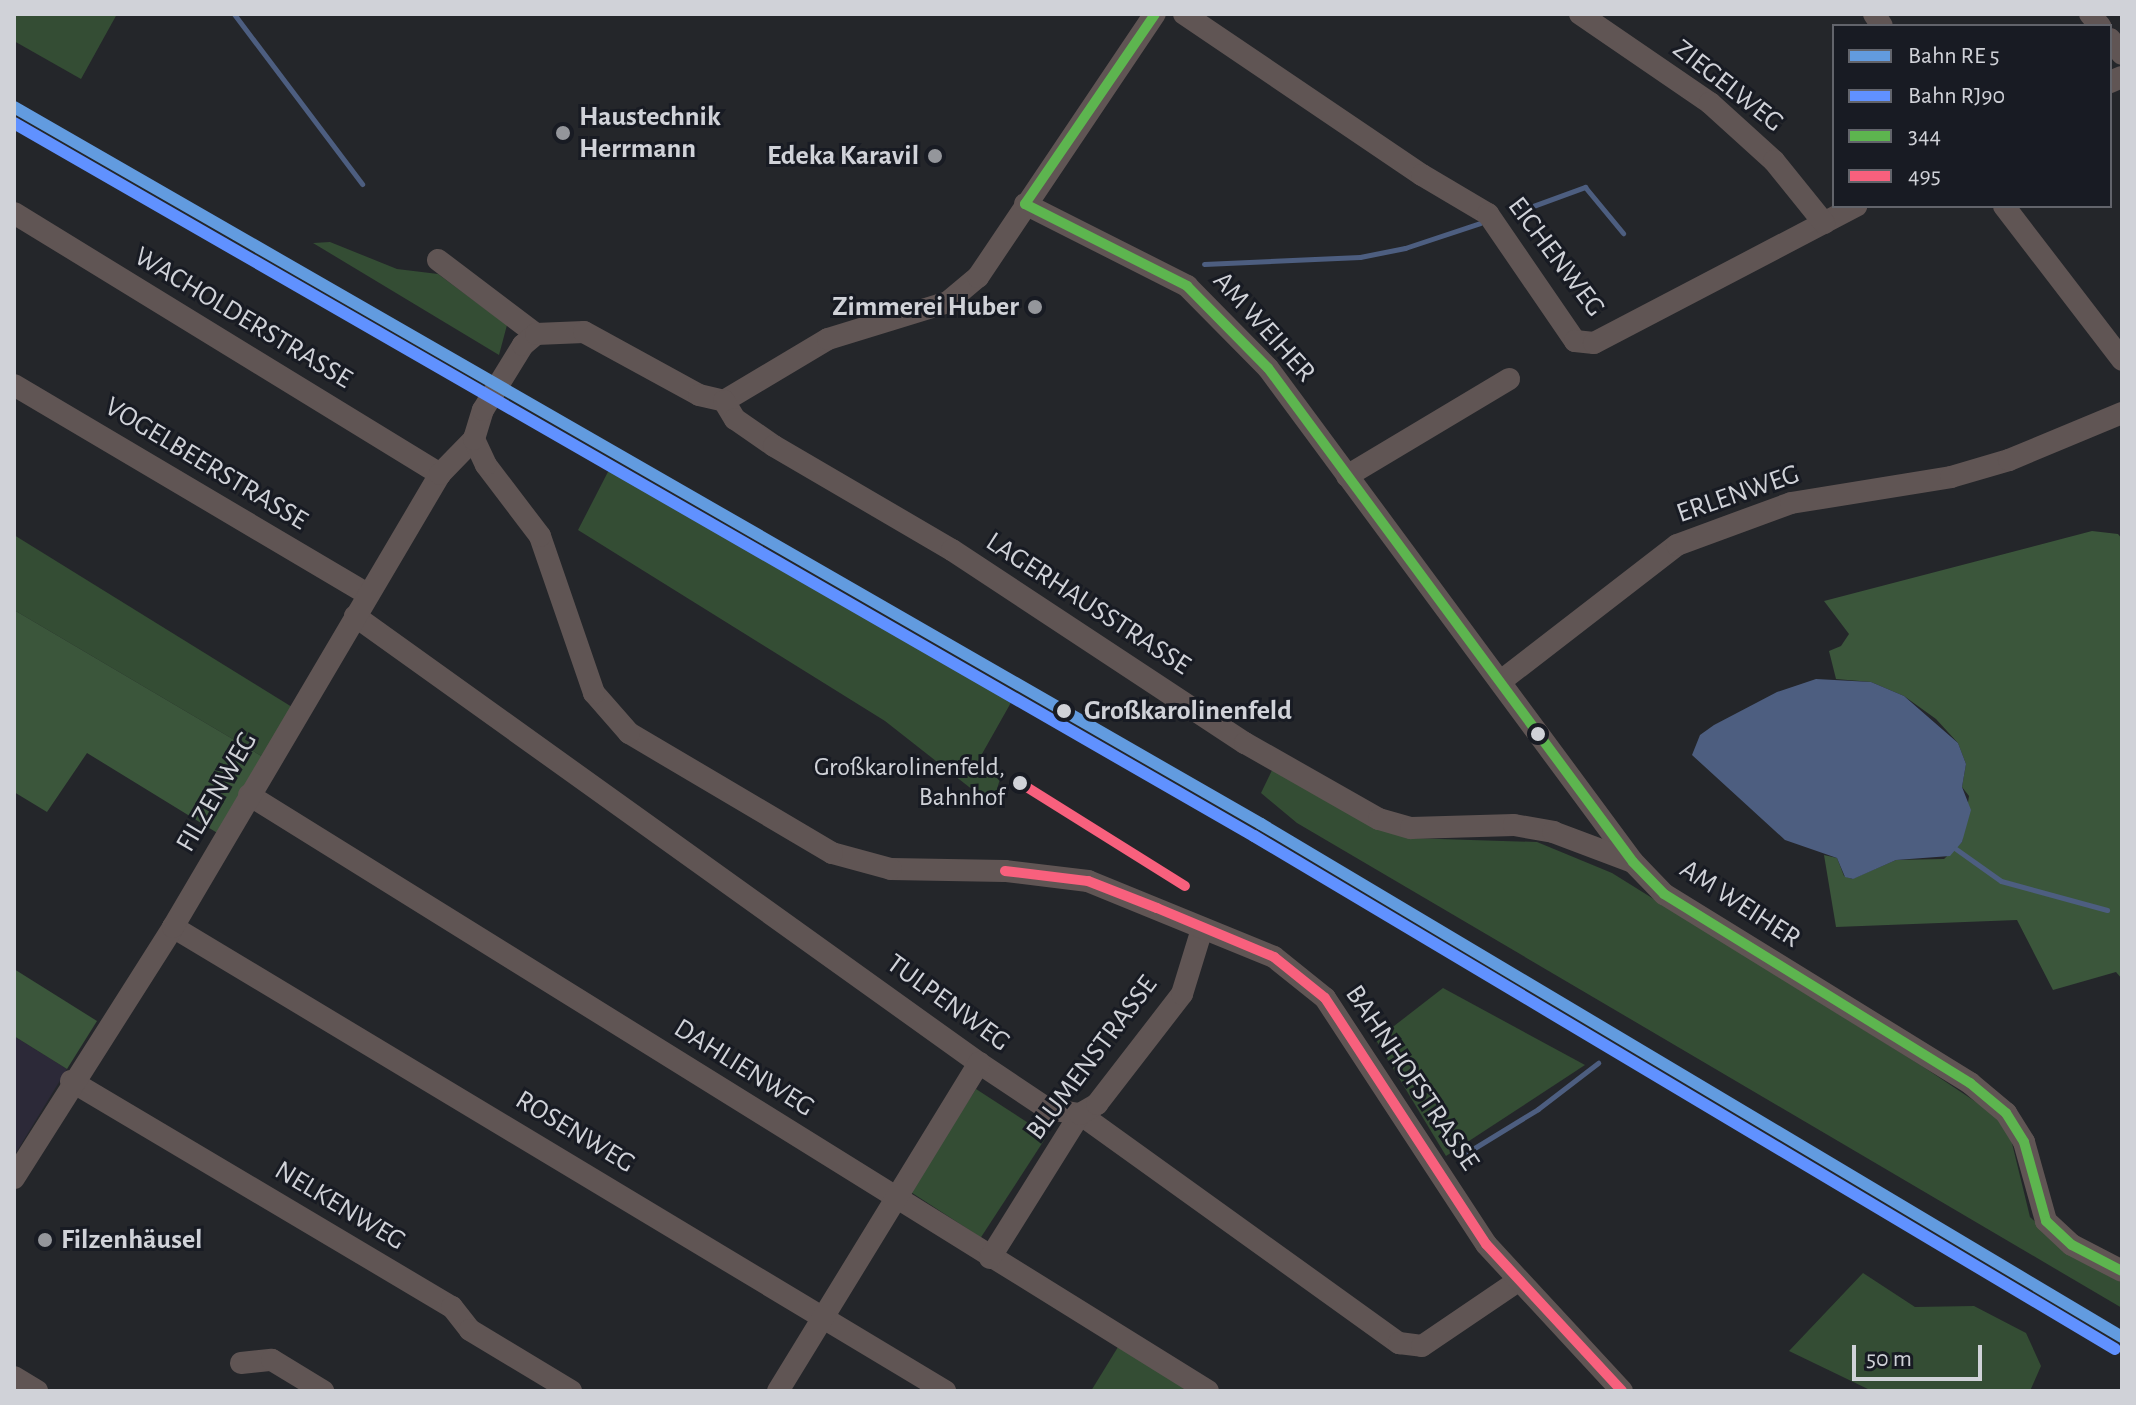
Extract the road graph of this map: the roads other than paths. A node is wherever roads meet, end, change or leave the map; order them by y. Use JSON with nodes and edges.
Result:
{"nodes":[{"id":1,"x":1155,"y":14,"type":"edge"},
{"id":2,"x":1184,"y":14,"type":"edge"},
{"id":3,"x":1580,"y":14,"type":"edge"},
{"id":4,"x":1025,"y":204,"type":"junction"},
{"id":5,"x":1852,"y":208,"type":"edge"},
{"id":6,"x":2006,"y":208,"type":"edge"},
{"id":7,"x":14,"y":213,"type":"edge"},
{"id":8,"x":1824,"y":223,"type":"junction"},
{"id":9,"x":438,"y":260,"type":"dead end"},
{"id":10,"x":536,"y":334,"type":"junction"},
{"id":11,"x":2122,"y":360,"type":"edge"},
{"id":12,"x":1509,"y":379,"type":"dead end"},
{"id":13,"x":14,"y":385,"type":"edge"},
{"id":14,"x":724,"y":401,"type":"junction"},
{"id":15,"x":2122,"y":413,"type":"edge"},
{"id":16,"x":474,"y":439,"type":"junction"},
{"id":17,"x":440,"y":474,"type":"junction"},
{"id":18,"x":1347,"y":476,"type":"junction"},
{"id":19,"x":368,"y":594,"type":"junction"},
{"id":20,"x":355,"y":616,"type":"junction"},
{"id":21,"x":1501,"y":681,"type":"junction"},
{"id":22,"x":249,"y":795,"type":"junction"},
{"id":23,"x":1633,"y":862,"type":"junction"},
{"id":24,"x":173,"y":927,"type":"junction"},
{"id":25,"x":1202,"y":929,"type":"junction"},
{"id":26,"x":979,"y":1063,"type":"junction"},
{"id":27,"x":71,"y":1081,"type":"junction"},
{"id":28,"x":1080,"y":1114,"type":"junction"},
{"id":29,"x":14,"y":1178,"type":"edge"},
{"id":30,"x":894,"y":1198,"type":"junction"},
{"id":31,"x":990,"y":1258,"type":"junction"},
{"id":32,"x":2122,"y":1271,"type":"edge"},
{"id":33,"x":1518,"y":1281,"type":"junction"},
{"id":34,"x":824,"y":1315,"type":"junction"},
{"id":35,"x":241,"y":1363,"type":"dead end"},
{"id":36,"x":14,"y":1377,"type":"edge"},
{"id":37,"x":37,"y":1391,"type":"edge"},
{"id":38,"x":323,"y":1391,"type":"edge"},
{"id":39,"x":571,"y":1391,"type":"edge"},
{"id":40,"x":778,"y":1391,"type":"edge"},
{"id":41,"x":945,"y":1391,"type":"edge"},
{"id":42,"x":1208,"y":1391,"type":"edge"},
{"id":43,"x":1622,"y":1391,"type":"edge"}],
"edges":[{"from":1,"to":4,"type":"street"},
{"from":2,"to":8,"type":"street","name":"EICHENWEG"},
{"from":3,"to":8,"type":"street","name":"ZIEGELWEG"},
{"from":4,"to":14,"type":"street"},
{"from":4,"to":18,"type":"street","name":"AM WEIHER"},
{"from":5,"to":8,"type":"street","name":"EICHENWEG"},
{"from":6,"to":11,"type":"street"},
{"from":7,"to":17,"type":"street","name":"WACHOLDERSTRASSE"},
{"from":9,"to":10,"type":"street"},
{"from":10,"to":14,"type":"street","name":"LAGERHAUSSTRASSE"},
{"from":10,"to":16,"type":"street"},
{"from":12,"to":18,"type":"street"},
{"from":13,"to":19,"type":"street","name":"VOGELBEERSTRASSE"},
{"from":14,"to":23,"type":"street","name":"LAGERHAUSSTRASSE"},
{"from":15,"to":21,"type":"street","name":"ERLENWEG"},
{"from":16,"to":17,"type":"street","name":"FILZENWEG"},
{"from":16,"to":25,"type":"street","name":"BAHNHOFSTRASSE"},
{"from":17,"to":19,"type":"street","name":"FILZENWEG"},
{"from":18,"to":21,"type":"street","name":"AM WEIHER"},
{"from":19,"to":20,"type":"street","name":"FILZENWEG"},
{"from":20,"to":22,"type":"street","name":"FILZENWEG"},
{"from":20,"to":26,"type":"street","name":"TULPENWEG"},
{"from":21,"to":23,"type":"street","name":"AM WEIHER"},
{"from":22,"to":24,"type":"street","name":"FILZENWEG"},
{"from":22,"to":30,"type":"street","name":"DAHLIENWEG"},
{"from":23,"to":32,"type":"street","name":"AM WEIHER"},
{"from":24,"to":27,"type":"street","name":"FILZENWEG"},
{"from":24,"to":34,"type":"street","name":"ROSENWEG"},
{"from":25,"to":28,"type":"street","name":"BLUMENSTRASSE"},
{"from":25,"to":33,"type":"street","name":"BAHNHOFSTRASSE"},
{"from":26,"to":28,"type":"street","name":"TULPENWEG"},
{"from":26,"to":30,"type":"street"},
{"from":27,"to":29,"type":"street","name":"FILZENWEG"},
{"from":27,"to":39,"type":"street","name":"NELKENWEG"},
{"from":28,"to":31,"type":"street","name":"BLUMENSTRASSE"},
{"from":28,"to":33,"type":"street","name":"TULPENWEG"},
{"from":30,"to":31,"type":"street","name":"DAHLIENWEG"},
{"from":30,"to":34,"type":"street"},
{"from":31,"to":42,"type":"street","name":"DAHLIENWEG"},
{"from":33,"to":43,"type":"street","name":"BAHNHOFSTRASSE"},
{"from":34,"to":40,"type":"street"},
{"from":34,"to":41,"type":"street","name":"ROSENWEG"},
{"from":35,"to":38,"type":"street"},
{"from":36,"to":37,"type":"street"}]}
